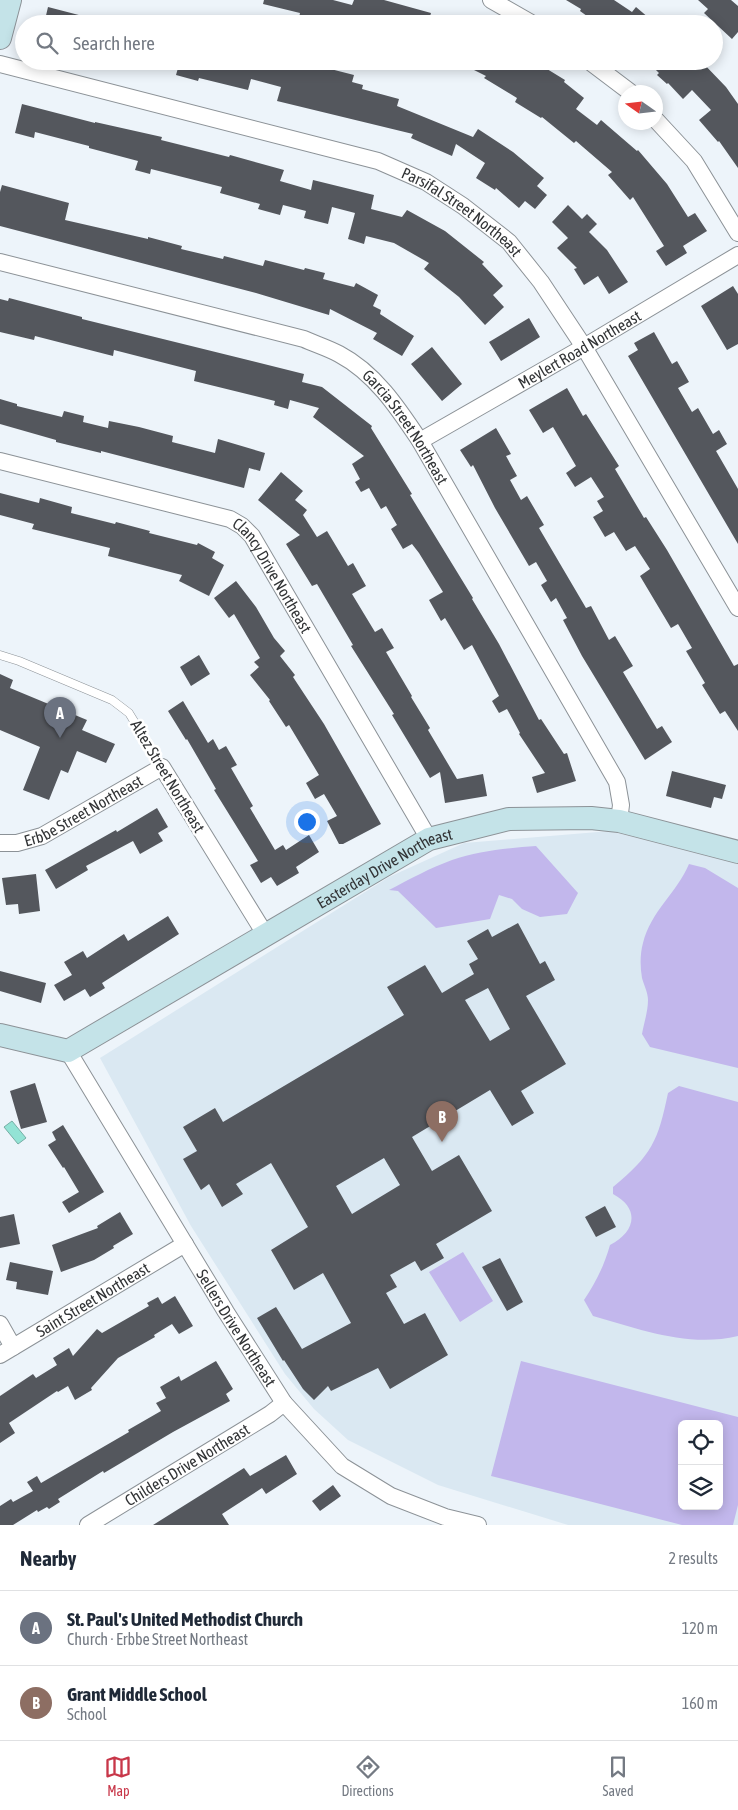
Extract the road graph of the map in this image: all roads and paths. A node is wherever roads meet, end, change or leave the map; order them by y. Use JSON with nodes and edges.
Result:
{"nodes":[{"id":1,"x":10,"y":0,"type":"edge"},
{"id":2,"x":491,"y":0,"type":"edge"},
{"id":3,"x":517,"y":15,"type":"edge"},
{"id":4,"x":0,"y":38,"type":"edge"},
{"id":5,"x":0,"y":64,"type":"edge"},
{"id":6,"x":15,"y":68,"type":"edge"},
{"id":7,"x":23,"y":70,"type":"edge"},
{"id":8,"x":600,"y":70,"type":"edge"},
{"id":9,"x":621,"y":85,"type":"edge"},
{"id":10,"x":663,"y":128,"type":"edge"},
{"id":11,"x":738,"y":233,"type":"edge"},
{"id":12,"x":738,"y":255,"type":"edge"},
{"id":13,"x":0,"y":262,"type":"edge"},
{"id":14,"x":584,"y":347,"type":"junction"},
{"id":15,"x":420,"y":441,"type":"junction"},
{"id":16,"x":0,"y":461,"type":"edge"},
{"id":17,"x":738,"y":608,"type":"edge"},
{"id":18,"x":0,"y":655,"type":"edge"},
{"id":19,"x":162,"y":767,"type":"junction"},
{"id":20,"x":620,"y":821,"type":"junction"},
{"id":21,"x":429,"y":839,"type":"junction"},
{"id":22,"x":0,"y":843,"type":"edge"},
{"id":23,"x":738,"y":852,"type":"edge"},
{"id":24,"x":265,"y":934,"type":"junction"},
{"id":25,"x":0,"y":1035,"type":"edge"},
{"id":26,"x":68,"y":1051,"type":"junction"},
{"id":27,"x":185,"y":1244,"type":"junction"},
{"id":28,"x":0,"y":1324,"type":"edge"},
{"id":29,"x":7,"y":1351,"type":"edge"},
{"id":30,"x":284,"y":1403,"type":"junction"},
{"id":31,"x":443,"y":1521,"type":"edge"},
{"id":32,"x":88,"y":1525,"type":"edge"},
{"id":33,"x":478,"y":1525,"type":"edge"}],
"edges":[{"from":1,"to":4,"type":"street"},
{"from":2,"to":3,"type":"street"},
{"from":5,"to":6,"type":"street","name":"Parsifal Street Northeast"},
{"from":7,"to":14,"type":"street","name":"Parsifal Street Northeast"},
{"from":8,"to":9,"type":"street"},
{"from":10,"to":11,"type":"street"},
{"from":12,"to":14,"type":"street","name":"Meylert Road Northeast"},
{"from":13,"to":15,"type":"street","name":"Garcia Street Northeast"},
{"from":14,"to":15,"type":"street","name":"Meylert Road Northeast"},
{"from":14,"to":17,"type":"street","name":"Parsifal Street Northeast"},
{"from":15,"to":20,"type":"street","name":"Garcia Street Northeast"},
{"from":16,"to":21,"type":"street","name":"Clancy Drive Northeast"},
{"from":18,"to":19,"type":"lane","name":"Altez Street Northeast"},
{"from":19,"to":22,"type":"street","name":"Erbbe Street Northeast"},
{"from":19,"to":24,"type":"street","name":"Altez Street Northeast"},
{"from":20,"to":21,"type":"street","name":"Easterday Drive Northeast"},
{"from":20,"to":23,"type":"street","name":"Easterday Drive Northeast"},
{"from":21,"to":24,"type":"street","name":"Easterday Drive Northeast"},
{"from":24,"to":26,"type":"street","name":"Easterday Drive Northeast"},
{"from":25,"to":26,"type":"street"},
{"from":26,"to":27,"type":"street","name":"Sellers Drive Northeast"},
{"from":27,"to":29,"type":"street","name":"Saint Street Northeast"},
{"from":27,"to":30,"type":"street","name":"Sellers Drive Northeast"},
{"from":28,"to":29,"type":"street"},
{"from":30,"to":31,"type":"street","name":"Sellers Drive Northeast"},
{"from":30,"to":32,"type":"street","name":"Childers Drive Northeast"},
{"from":31,"to":33,"type":"street","name":"Sellers Drive Northeast"}]}
